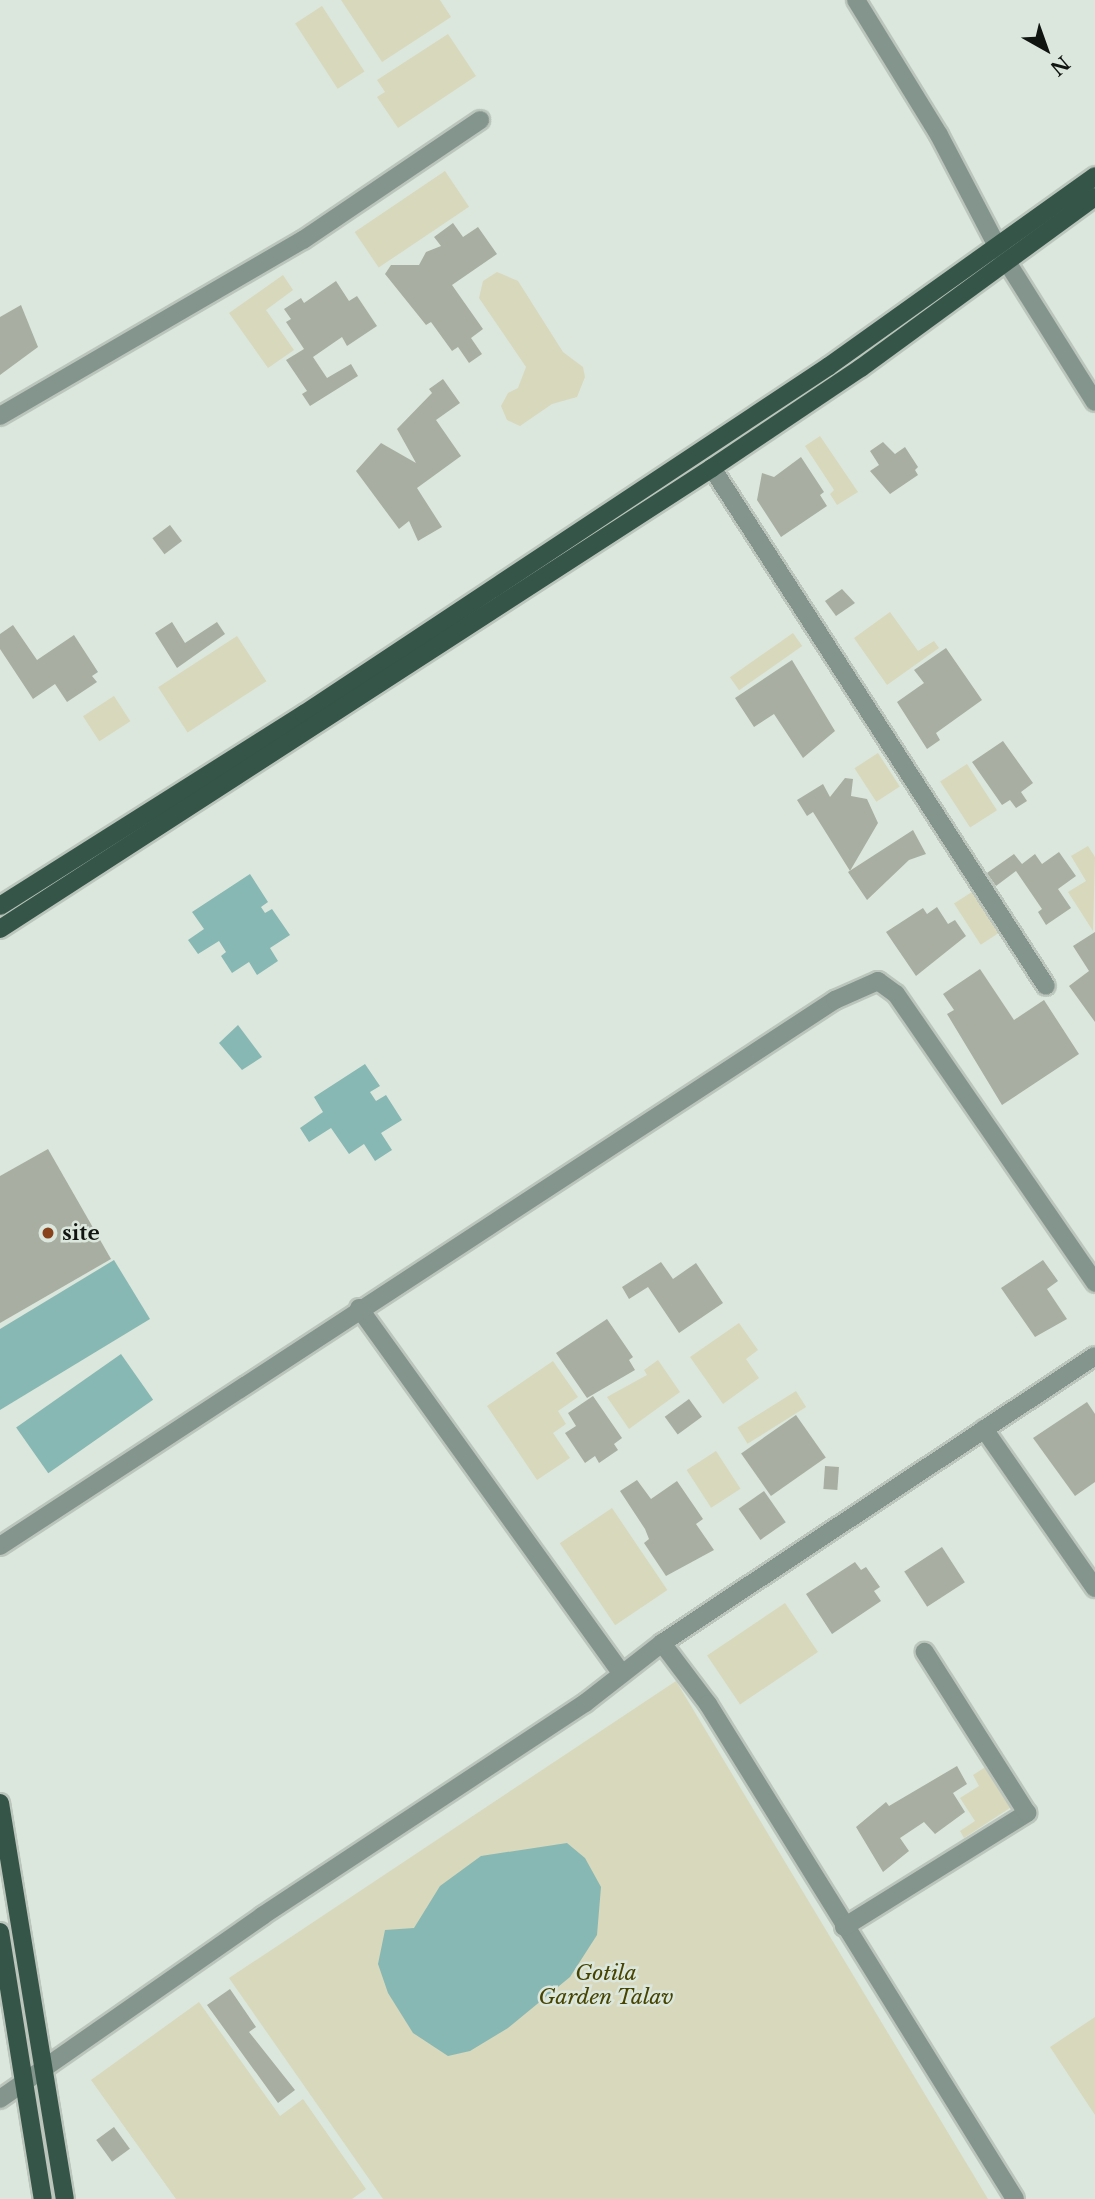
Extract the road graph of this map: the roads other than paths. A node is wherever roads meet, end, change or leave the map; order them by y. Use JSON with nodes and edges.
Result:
{"nodes":[{"id":1,"x":856,"y":0,"type":"edge"},
{"id":2,"x":480,"y":120,"type":"dead end"},
{"id":3,"x":1095,"y":176,"type":"edge"},
{"id":4,"x":1095,"y":197,"type":"edge"},
{"id":5,"x":997,"y":246,"type":"junction"},
{"id":6,"x":1008,"y":263,"type":"junction"},
{"id":7,"x":1095,"y":401,"type":"edge"},
{"id":8,"x":0,"y":416,"type":"edge"},
{"id":9,"x":712,"y":468,"type":"junction"},
{"id":10,"x":0,"y":906,"type":"edge"},
{"id":11,"x":0,"y":929,"type":"edge"},
{"id":12,"x":1046,"y":986,"type":"dead end"},
{"id":13,"x":1095,"y":1283,"type":"edge"},
{"id":14,"x":359,"y":1308,"type":"junction"},
{"id":15,"x":1095,"y":1356,"type":"edge"},
{"id":16,"x":984,"y":1429,"type":"junction"},
{"id":17,"x":0,"y":1546,"type":"edge"},
{"id":18,"x":1095,"y":1588,"type":"edge"},
{"id":19,"x":662,"y":1643,"type":"junction"},
{"id":20,"x":925,"y":1652,"type":"dead end"},
{"id":21,"x":621,"y":1673,"type":"junction"},
{"id":22,"x":0,"y":1803,"type":"edge"},
{"id":23,"x":844,"y":1927,"type":"junction"},
{"id":24,"x":0,"y":1932,"type":"edge"},
{"id":25,"x":45,"y":2069,"type":"junction"},
{"id":26,"x":25,"y":2082,"type":"junction"},
{"id":27,"x":0,"y":2099,"type":"edge"},
{"id":28,"x":43,"y":2199,"type":"edge"},
{"id":29,"x":65,"y":2199,"type":"edge"},
{"id":30,"x":1015,"y":2199,"type":"edge"}],
"edges":[{"from":1,"to":5,"type":"street"},
{"from":2,"to":8,"type":"street"},
{"from":3,"to":5,"type":"main road"},
{"from":4,"to":6,"type":"main road"},
{"from":5,"to":6,"type":"street"},
{"from":5,"to":10,"type":"main road"},
{"from":6,"to":7,"type":"street"},
{"from":6,"to":9,"type":"main road"},
{"from":9,"to":11,"type":"main road"},
{"from":9,"to":12,"type":"street"},
{"from":13,"to":14,"type":"street"},
{"from":14,"to":17,"type":"street"},
{"from":14,"to":21,"type":"street"},
{"from":15,"to":16,"type":"street"},
{"from":16,"to":18,"type":"street"},
{"from":16,"to":19,"type":"street"},
{"from":19,"to":21,"type":"street"},
{"from":19,"to":23,"type":"street"},
{"from":20,"to":23,"type":"street"},
{"from":21,"to":25,"type":"street"},
{"from":22,"to":25,"type":"main road"},
{"from":23,"to":30,"type":"street"},
{"from":24,"to":26,"type":"main road"},
{"from":25,"to":26,"type":"street"},
{"from":25,"to":29,"type":"main road"},
{"from":26,"to":27,"type":"street"},
{"from":26,"to":28,"type":"main road"}]}
